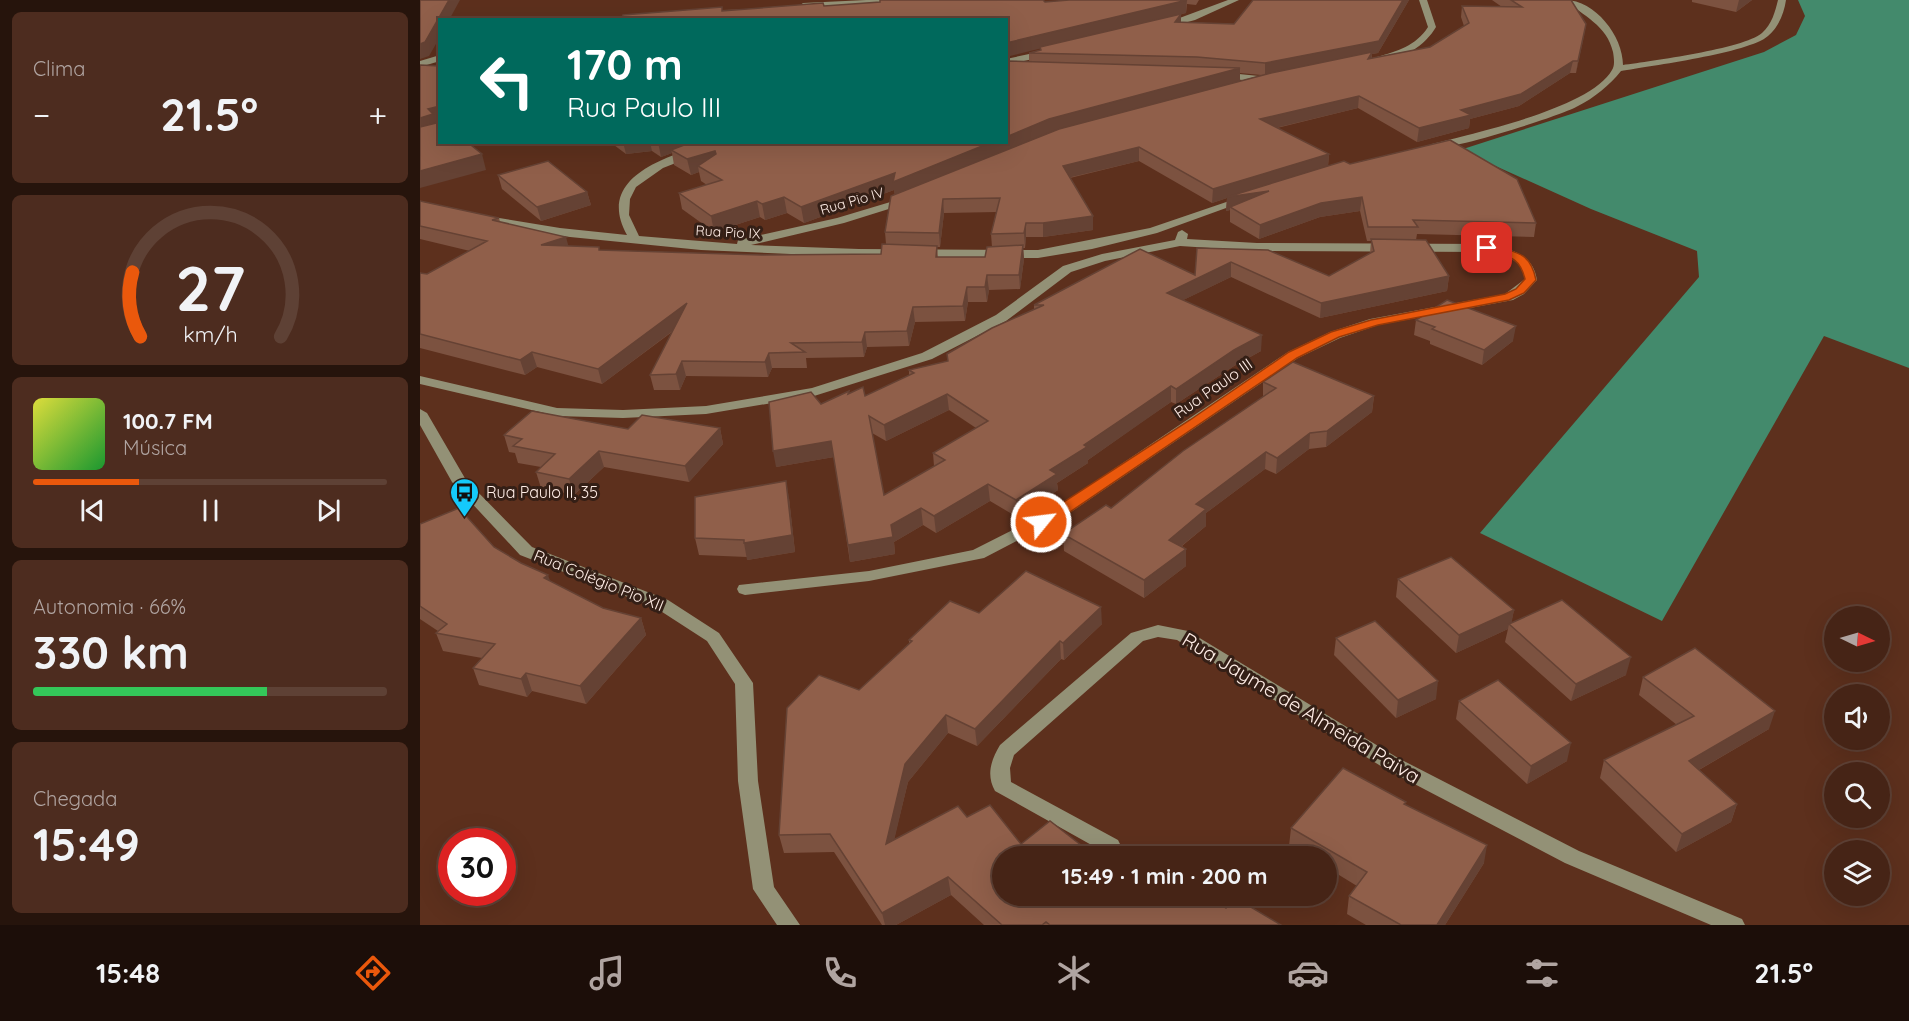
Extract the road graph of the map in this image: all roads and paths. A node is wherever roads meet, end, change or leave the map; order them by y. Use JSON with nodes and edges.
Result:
{"nodes":[{"id":1,"x":912,"y":0,"type":"edge"},
{"id":2,"x":1235,"y":0,"type":"edge"},
{"id":3,"x":1423,"y":0,"type":"edge"},
{"id":4,"x":1569,"y":0,"type":"edge"},
{"id":5,"x":1782,"y":0,"type":"edge"},
{"id":6,"x":790,"y":7,"type":"edge"},
{"id":7,"x":1192,"y":8,"type":"dead end"},
{"id":8,"x":1213,"y":11,"type":"junction"},
{"id":9,"x":1152,"y":28,"type":"edge"},
{"id":10,"x":1054,"y":51,"type":"edge"},
{"id":11,"x":438,"y":59,"type":"edge"},
{"id":12,"x":1008,"y":62,"type":"edge"},
{"id":13,"x":1369,"y":62,"type":"edge"},
{"id":14,"x":420,"y":64,"type":"edge"},
{"id":15,"x":1618,"y":69,"type":"junction"},
{"id":16,"x":1008,"y":70,"type":"edge"},
{"id":17,"x":1026,"y":70,"type":"edge"},
{"id":18,"x":1207,"y":74,"type":"edge"},
{"id":19,"x":1238,"y":88,"type":"edge"},
{"id":20,"x":719,"y":144,"type":"edge"},
{"id":21,"x":1424,"y":149,"type":"edge"},
{"id":22,"x":1257,"y":194,"type":"edge"},
{"id":23,"x":913,"y":197,"type":"edge"},
{"id":24,"x":468,"y":215,"type":"edge"},
{"id":25,"x":1186,"y":220,"type":"junction"},
{"id":26,"x":635,"y":240,"type":"junction"},
{"id":27,"x":1180,"y":242,"type":"junction"},
{"id":28,"x":722,"y":248,"type":"junction"},
{"id":29,"x":1038,"y":254,"type":"junction"},
{"id":30,"x":1067,"y":269,"type":"junction"},
{"id":31,"x":420,"y":380,"type":"edge"},
{"id":32,"x":420,"y":413,"type":"edge"},
{"id":33,"x":745,"y":590,"type":"dead end"},
{"id":34,"x":1111,"y":846,"type":"dead end"},
{"id":35,"x":789,"y":925,"type":"edge"},
{"id":36,"x":1734,"y":925,"type":"edge"}],
"edges":[{"from":1,"to":6,"type":"street"},
{"from":2,"to":8,"type":"street"},
{"from":3,"to":13,"type":"street"},
{"from":4,"to":15,"type":"street"},
{"from":5,"to":15,"type":"street"},
{"from":7,"to":8,"type":"street"},
{"from":8,"to":9,"type":"street"},
{"from":10,"to":12,"type":"street"},
{"from":11,"to":14,"type":"street"},
{"from":15,"to":21,"type":"street"},
{"from":16,"to":17,"type":"street"},
{"from":18,"to":19,"type":"street"},
{"from":20,"to":26,"type":"street"},
{"from":22,"to":25,"type":"street","name":"Rua Pio IX"},
{"from":23,"to":28,"type":"street","name":"Rua Pio IV"},
{"from":24,"to":26,"type":"street","name":"Rua Pio IX"},
{"from":25,"to":27,"type":"street"},
{"from":25,"to":29,"type":"street","name":"Rua Pio IX"},
{"from":26,"to":28,"type":"street","name":"Rua Pio IX"},
{"from":27,"to":30,"type":"street"},
{"from":27,"to":33,"type":"street","name":"Rua Paulo III"},
{"from":28,"to":29,"type":"street","name":"Rua Pio IX"},
{"from":29,"to":30,"type":"street","name":"Rua Pio IX"},
{"from":30,"to":31,"type":"street"},
{"from":32,"to":35,"type":"street","name":"Rua Colégio Pio XII"},
{"from":34,"to":36,"type":"street","name":"Rua Jayme de Almeida Paiva"}]}
